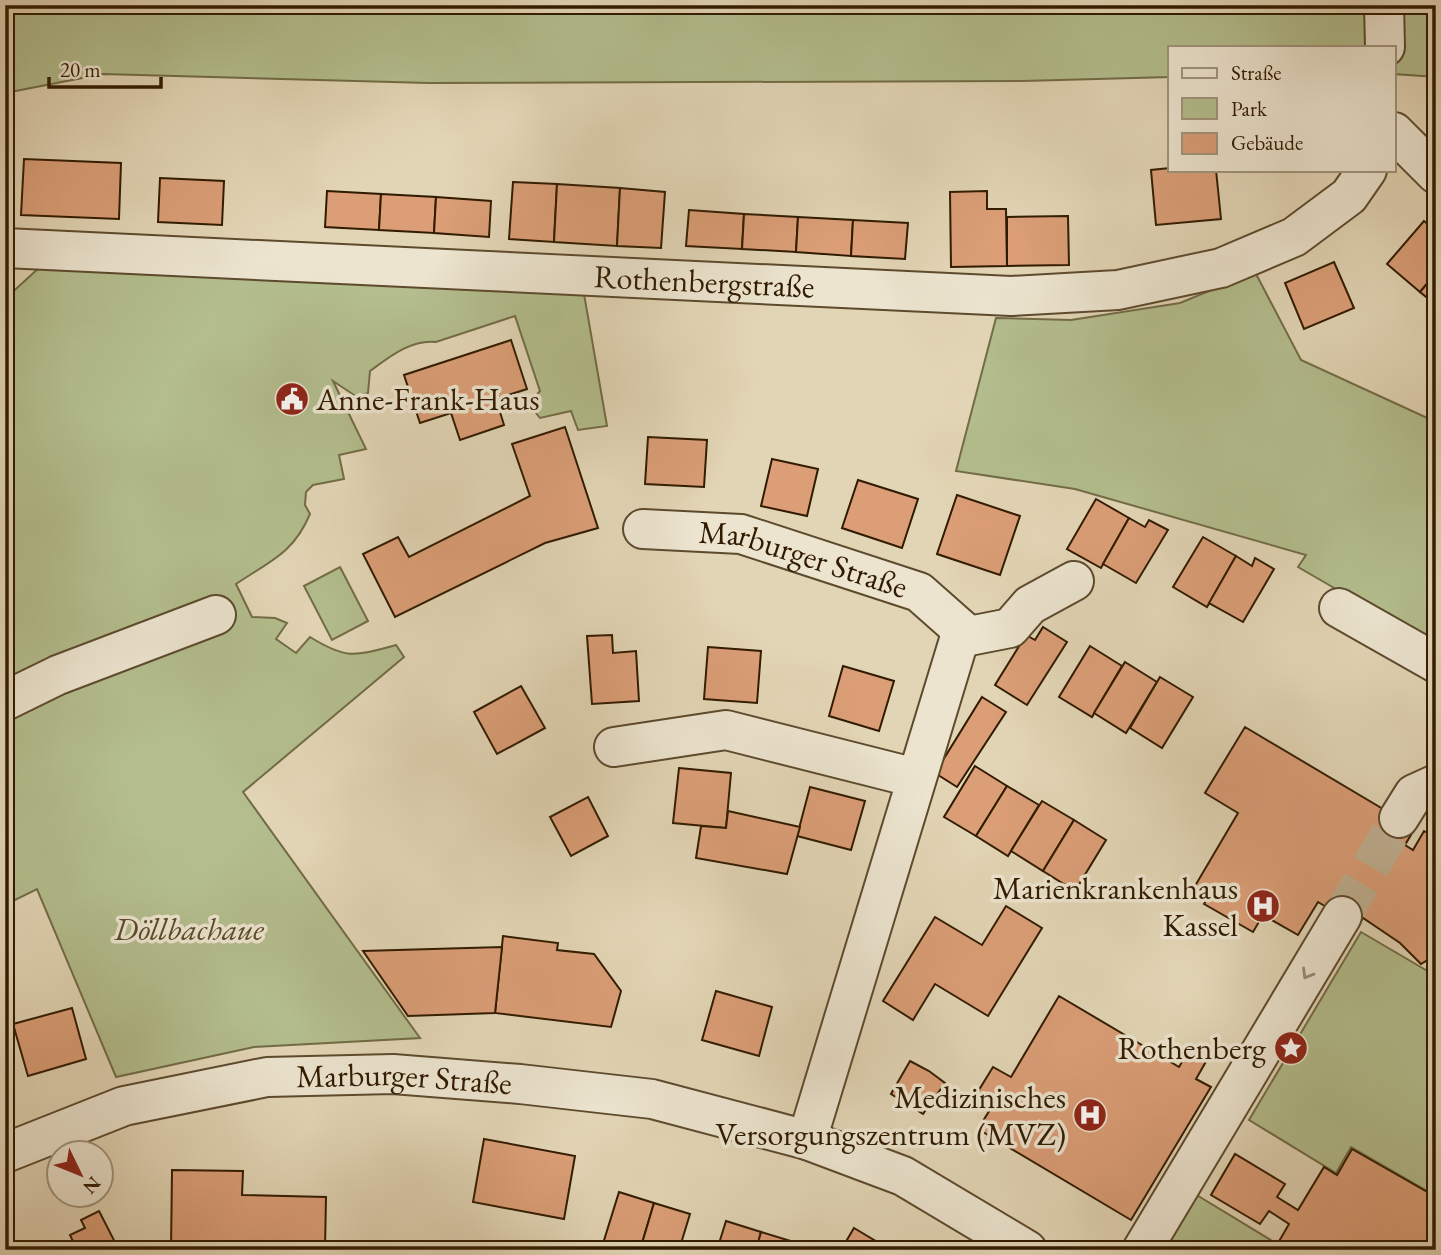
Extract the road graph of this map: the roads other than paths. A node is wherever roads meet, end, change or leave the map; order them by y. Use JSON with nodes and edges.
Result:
{"nodes":[{"id":1,"x":1384,"y":5,"type":"edge"},
{"id":2,"x":1385,"y":46,"type":"edge"},
{"id":3,"x":1396,"y":134,"type":"edge"},
{"id":4,"x":1366,"y":172,"type":"edge"},
{"id":5,"x":1436,"y":174,"type":"edge"},
{"id":6,"x":5,"y":248,"type":"edge"},
{"id":7,"x":643,"y":529,"type":"dead end"},
{"id":8,"x":1074,"y":581,"type":"dead end"},
{"id":9,"x":1339,"y":608,"type":"dead end"},
{"id":10,"x":216,"y":615,"type":"dead end"},
{"id":11,"x":959,"y":638,"type":"junction"},
{"id":12,"x":1436,"y":663,"type":"edge"},
{"id":13,"x":5,"y":701,"type":"edge"},
{"id":14,"x":614,"y":747,"type":"dead end"},
{"id":15,"x":916,"y":778,"type":"junction"},
{"id":16,"x":1436,"y":784,"type":"edge"},
{"id":17,"x":1399,"y":818,"type":"tunnel mouth"},
{"id":18,"x":1342,"y":916,"type":"tunnel mouth"},
{"id":19,"x":807,"y":1140,"type":"junction"},
{"id":20,"x":5,"y":1153,"type":"edge"},
{"id":21,"x":1027,"y":1250,"type":"edge"},
{"id":22,"x":1142,"y":1250,"type":"edge"}],
"edges":[{"from":1,"to":2,"type":"street"},
{"from":3,"to":5,"type":"street"},
{"from":4,"to":6,"type":"street","name":"Rothenbergstraße"},
{"from":7,"to":11,"type":"street","name":"Marburger Straße"},
{"from":8,"to":11,"type":"street"},
{"from":9,"to":12,"type":"street"},
{"from":10,"to":13,"type":"street"},
{"from":11,"to":15,"type":"street"},
{"from":14,"to":15,"type":"street"},
{"from":15,"to":19,"type":"street"},
{"from":16,"to":17,"type":"street"},
{"from":18,"to":22,"type":"street","one_way":true},
{"from":19,"to":20,"type":"street","name":"Marburger Straße"},
{"from":19,"to":21,"type":"street","name":"Marburger Straße"}]}
